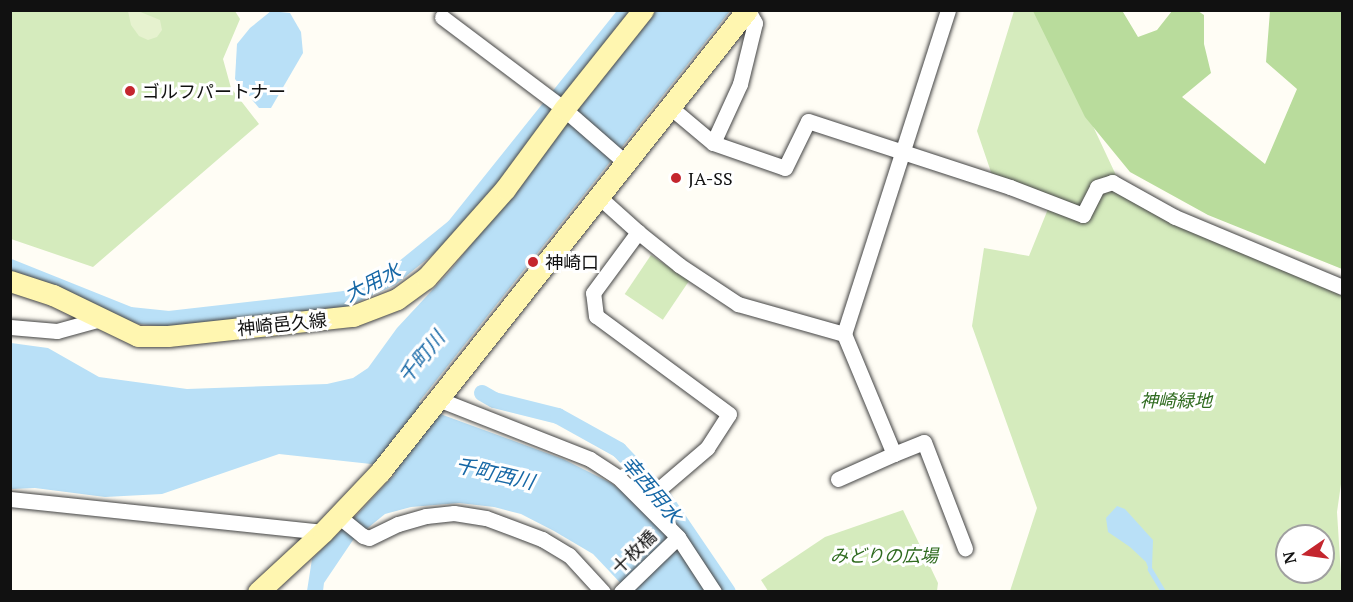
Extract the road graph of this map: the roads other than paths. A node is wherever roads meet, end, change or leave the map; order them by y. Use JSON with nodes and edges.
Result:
{"nodes":[{"id":1,"x":643,"y":10,"type":"edge"},
{"id":2,"x":748,"y":10,"type":"edge"},
{"id":3,"x":948,"y":10,"type":"edge"},
{"id":4,"x":442,"y":17,"type":"dead end"},
{"id":5,"x":560,"y":107,"type":"junction"},
{"id":6,"x":670,"y":107,"type":"junction"},
{"id":7,"x":713,"y":143,"type":"junction"},
{"id":8,"x":901,"y":150,"type":"junction"},
{"id":9,"x":623,"y":160,"type":"junction"},
{"id":10,"x":598,"y":196,"type":"junction"},
{"id":11,"x":638,"y":231,"type":"junction"},
{"id":12,"x":10,"y":281,"type":"edge"},
{"id":13,"x":1342,"y":286,"type":"edge"},
{"id":14,"x":104,"y":318,"type":"junction"},
{"id":15,"x":10,"y":327,"type":"edge"},
{"id":16,"x":844,"y":334,"type":"junction"},
{"id":17,"x":435,"y":404,"type":"junction"},
{"id":18,"x":894,"y":454,"type":"junction"},
{"id":19,"x":838,"y":479,"type":"dead end"},
{"id":20,"x":653,"y":494,"type":"junction"},
{"id":21,"x":10,"y":499,"type":"edge"},
{"id":22,"x":341,"y":518,"type":"junction"},
{"id":23,"x":323,"y":532,"type":"junction"},
{"id":24,"x":676,"y":538,"type":"junction"},
{"id":25,"x":965,"y":548,"type":"dead end"},
{"id":26,"x":258,"y":591,"type":"edge"},
{"id":27,"x":603,"y":591,"type":"edge"},
{"id":28,"x":621,"y":591,"type":"edge"},
{"id":29,"x":714,"y":591,"type":"edge"}],
"edges":[{"from":1,"to":5,"type":"main road","name":"神崎邑久線"},
{"from":2,"to":6,"type":"main road"},
{"from":2,"to":7,"type":"street"},
{"from":3,"to":8,"type":"street"},
{"from":4,"to":5,"type":"street"},
{"from":5,"to":9,"type":"street"},
{"from":5,"to":14,"type":"main road","name":"神崎邑久線"},
{"from":6,"to":7,"type":"street"},
{"from":6,"to":9,"type":"main road"},
{"from":7,"to":8,"type":"street"},
{"from":8,"to":13,"type":"street"},
{"from":8,"to":16,"type":"street"},
{"from":9,"to":10,"type":"main road"},
{"from":10,"to":11,"type":"street"},
{"from":10,"to":17,"type":"main road"},
{"from":11,"to":16,"type":"street"},
{"from":11,"to":20,"type":"street"},
{"from":12,"to":14,"type":"main road","name":"神崎邑久線"},
{"from":14,"to":15,"type":"street"},
{"from":16,"to":18,"type":"street"},
{"from":17,"to":20,"type":"street"},
{"from":17,"to":22,"type":"main road"},
{"from":18,"to":19,"type":"street"},
{"from":18,"to":25,"type":"street"},
{"from":20,"to":24,"type":"street"},
{"from":21,"to":23,"type":"street"},
{"from":22,"to":23,"type":"main road"},
{"from":22,"to":27,"type":"street"},
{"from":23,"to":26,"type":"main road"},
{"from":24,"to":28,"type":"street","name":"十枚橋"},
{"from":24,"to":29,"type":"street"}]}
